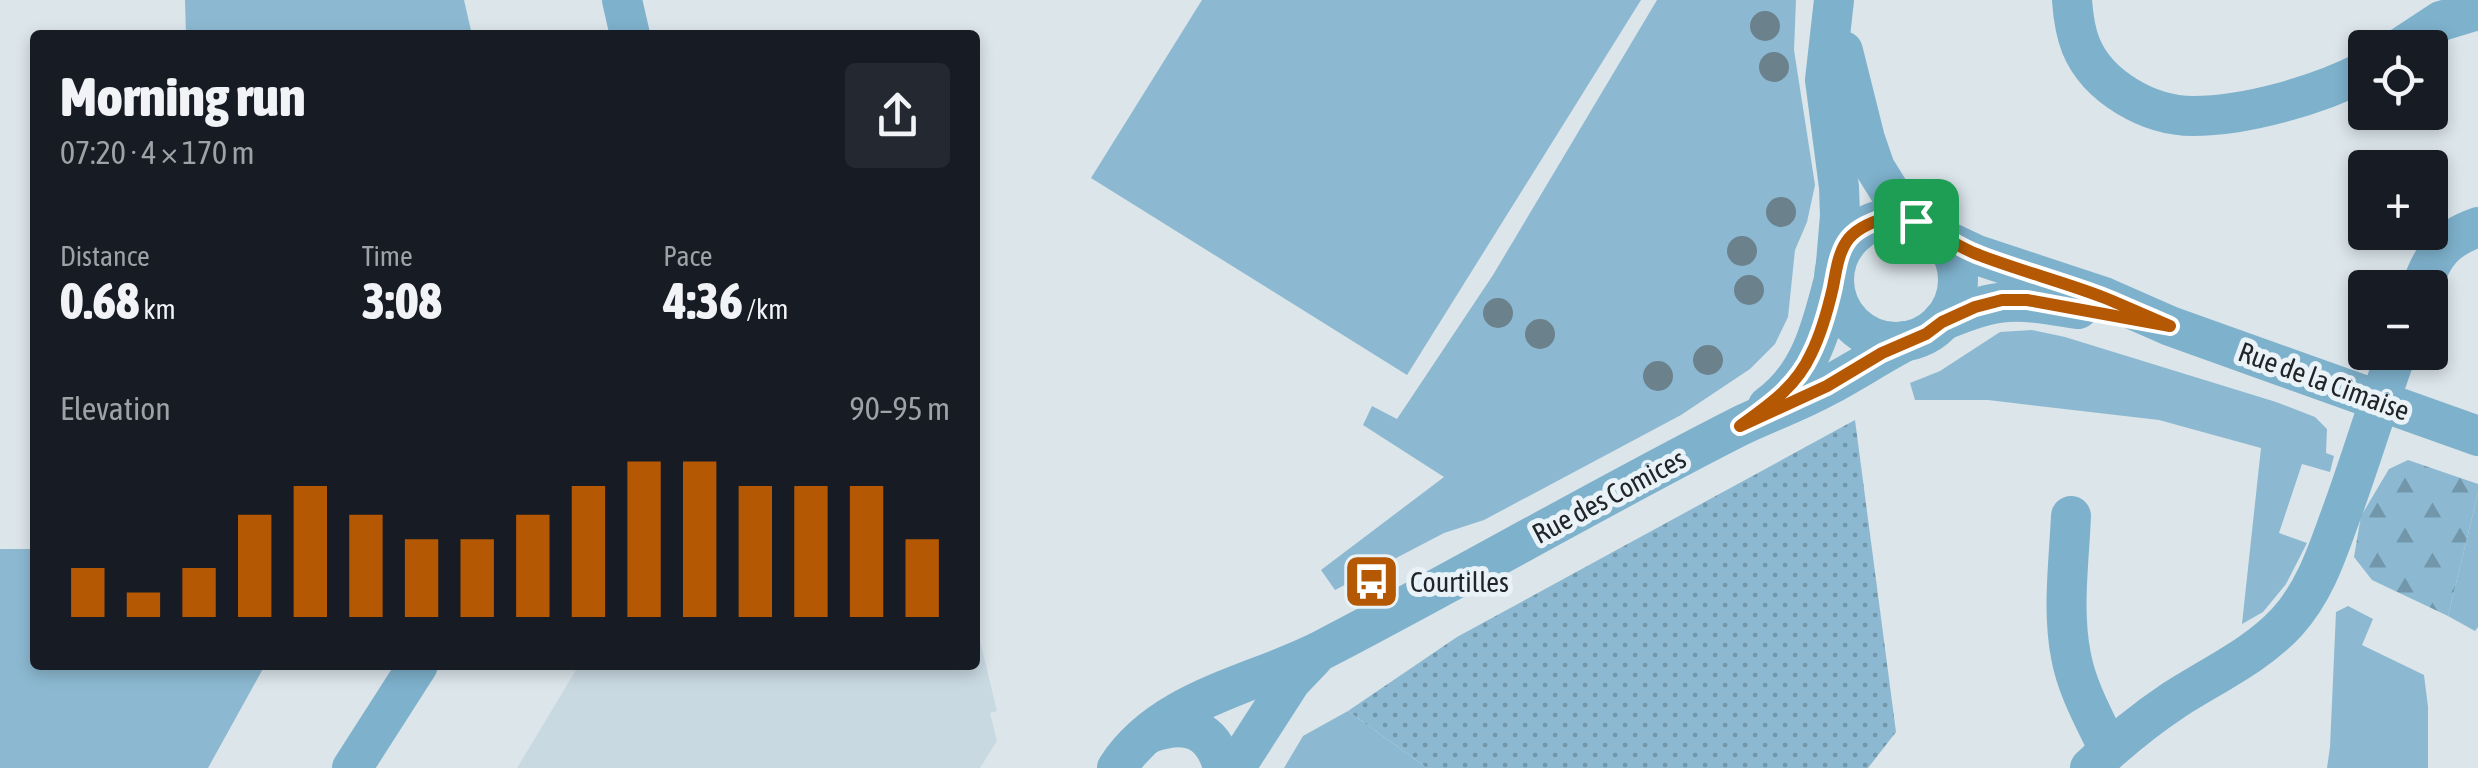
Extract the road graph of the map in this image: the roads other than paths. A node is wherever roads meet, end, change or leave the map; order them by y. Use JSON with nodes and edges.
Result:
{"nodes":[{"id":1,"x":622,"y":0,"type":"edge"},
{"id":2,"x":1836,"y":0,"type":"edge"},
{"id":3,"x":2072,"y":0,"type":"edge"},
{"id":4,"x":2478,"y":10,"type":"edge"},
{"id":5,"x":629,"y":30,"type":"edge"},
{"id":6,"x":2427,"y":30,"type":"edge"},
{"id":7,"x":2348,"y":80,"type":"edge"},
{"id":8,"x":1906,"y":218,"type":"junction"},
{"id":9,"x":2478,"y":227,"type":"edge"},
{"id":10,"x":1942,"y":238,"type":"junction"},
{"id":11,"x":2428,"y":270,"type":"edge"},
{"id":12,"x":1835,"y":273,"type":"junction"},
{"id":13,"x":1942,"y":322,"type":"junction"},
{"id":14,"x":2170,"y":326,"type":"junction"},
{"id":15,"x":1906,"y":341,"type":"junction"},
{"id":16,"x":2391,"y":370,"type":"edge"},
{"id":17,"x":2380,"y":402,"type":"junction"},
{"id":18,"x":1740,"y":426,"type":"junction"},
{"id":19,"x":2478,"y":436,"type":"edge"},
{"id":20,"x":2070,"y":516,"type":"dead end"},
{"id":21,"x":1319,"y":652,"type":"junction"},
{"id":22,"x":415,"y":670,"type":"edge"},
{"id":23,"x":1148,"y":734,"type":"junction"},
{"id":24,"x":2100,"y":759,"type":"edge"},
{"id":25,"x":352,"y":768,"type":"edge"},
{"id":26,"x":1117,"y":768,"type":"edge"},
{"id":27,"x":1223,"y":768,"type":"edge"},
{"id":28,"x":1235,"y":768,"type":"edge"}],
"edges":[{"from":1,"to":5,"type":"street"},
{"from":2,"to":8,"type":"street"},
{"from":2,"to":12,"type":"street"},
{"from":3,"to":7,"type":"street"},
{"from":4,"to":6,"type":"street"},
{"from":8,"to":10,"type":"street"},
{"from":8,"to":12,"type":"street"},
{"from":9,"to":11,"type":"street"},
{"from":10,"to":13,"type":"street"},
{"from":10,"to":14,"type":"street","name":"Rue de la Cimaise"},
{"from":12,"to":15,"type":"street"},
{"from":12,"to":18,"type":"street","name":"Rue des Comices"},
{"from":13,"to":14,"type":"street","name":"Rue de la Cimaise"},
{"from":13,"to":15,"type":"street"},
{"from":14,"to":17,"type":"street","name":"Rue de la Cimaise"},
{"from":15,"to":18,"type":"street","name":"Rue des Comices"},
{"from":16,"to":17,"type":"street"},
{"from":17,"to":19,"type":"street","name":"Rue de la Cimaise"},
{"from":17,"to":24,"type":"street"},
{"from":18,"to":21,"type":"street","name":"Rue des Comices"},
{"from":20,"to":24,"type":"street"},
{"from":21,"to":23,"type":"street","name":"Rue des Comices"},
{"from":21,"to":28,"type":"street","name":"Rue des Comices"},
{"from":22,"to":25,"type":"street"},
{"from":23,"to":26,"type":"street","name":"Rue des Comices"},
{"from":23,"to":27,"type":"street"}]}
